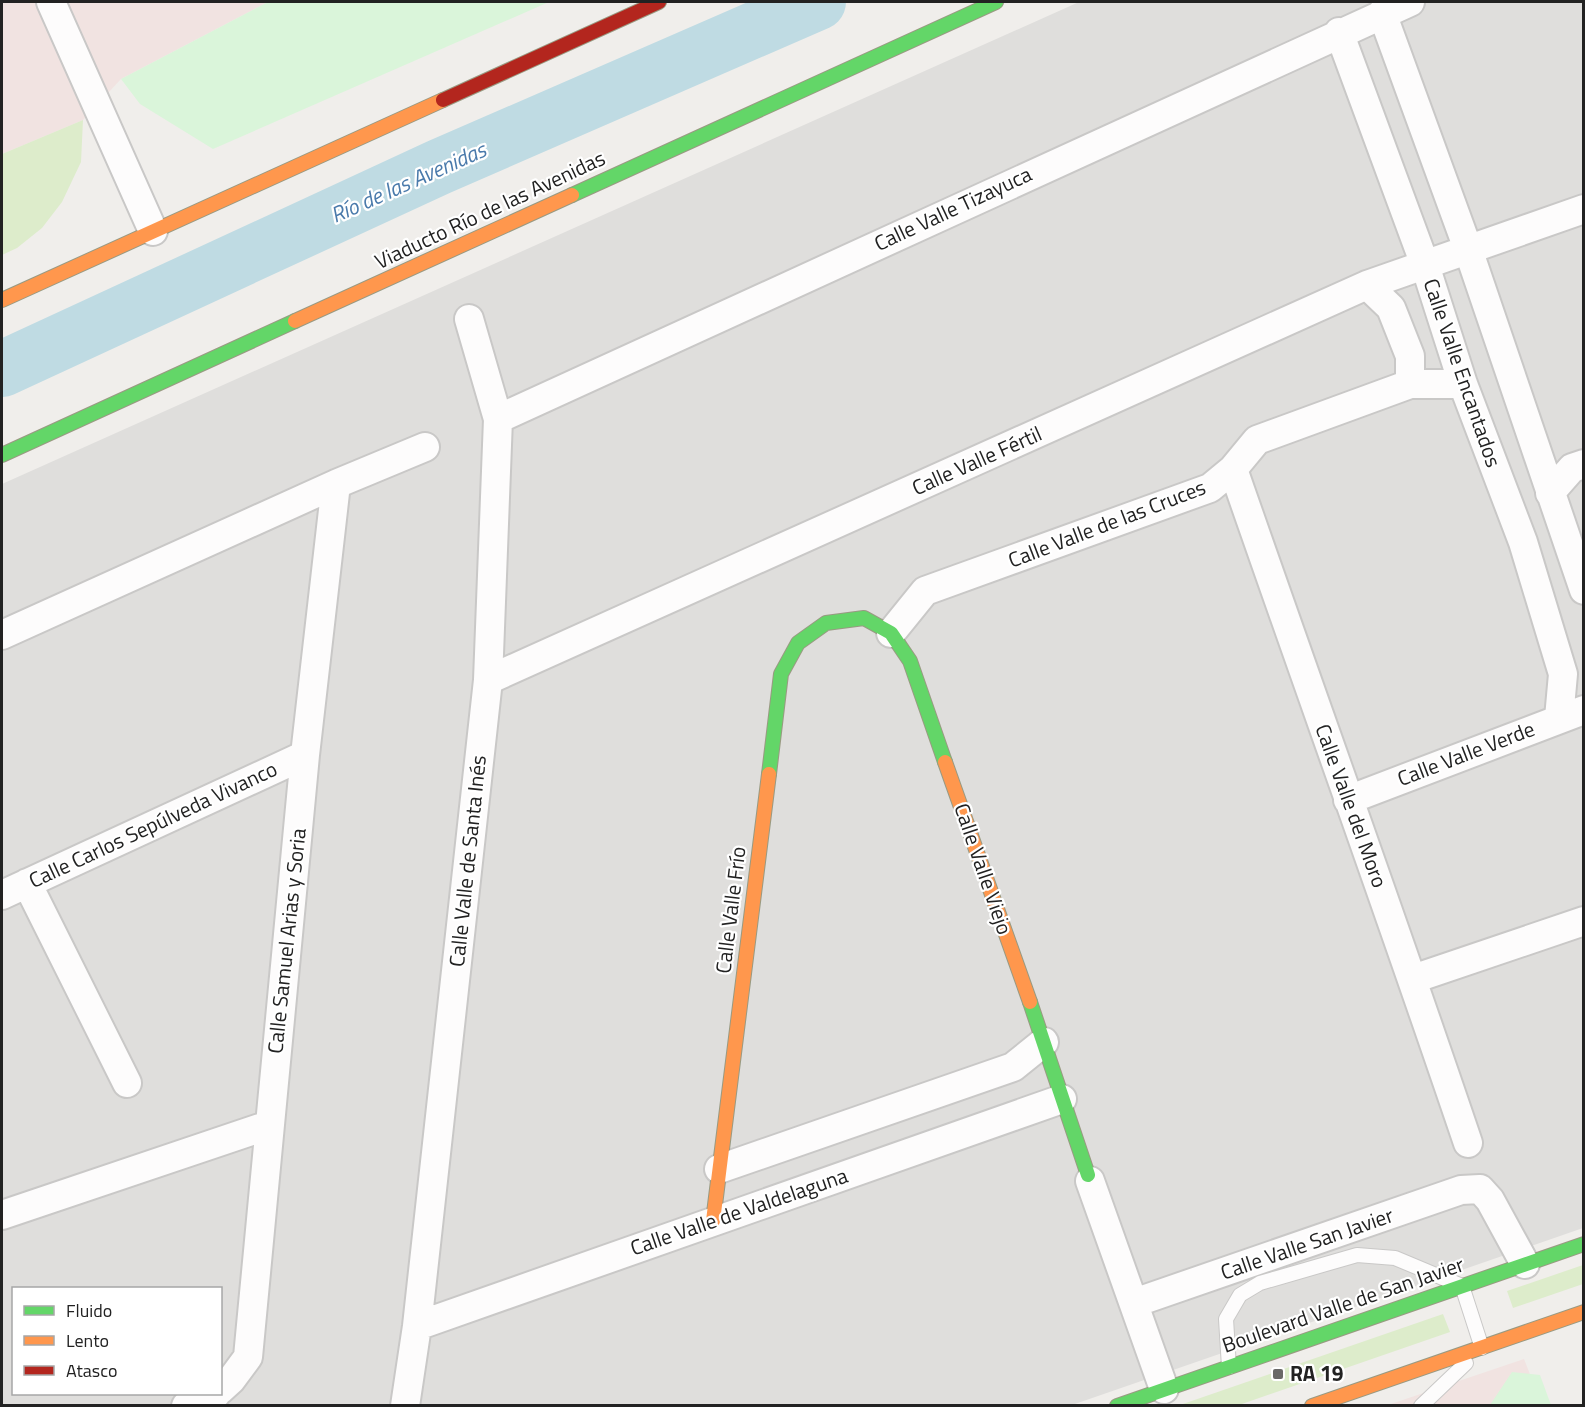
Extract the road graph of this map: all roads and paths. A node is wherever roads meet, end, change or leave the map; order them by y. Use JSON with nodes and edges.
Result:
{"nodes":[{"id":1,"x":51,"y":2,"type":"edge"},
{"id":2,"x":659,"y":2,"type":"edge"},
{"id":3,"x":996,"y":2,"type":"edge"},
{"id":4,"x":1410,"y":2,"type":"edge"},
{"id":5,"x":1382,"y":13,"type":"junction"},
{"id":6,"x":1339,"y":32,"type":"junction"},
{"id":7,"x":1584,"y":209,"type":"edge"},
{"id":8,"x":153,"y":231,"type":"junction"},
{"id":9,"x":1468,"y":249,"type":"junction"},
{"id":10,"x":1425,"y":265,"type":"junction"},
{"id":11,"x":1368,"y":285,"type":"junction"},
{"id":12,"x":2,"y":300,"type":"edge"},
{"id":13,"x":469,"y":319,"type":"dead end"},
{"id":14,"x":1410,"y":384,"type":"junction"},
{"id":15,"x":1463,"y":384,"type":"junction"},
{"id":16,"x":498,"y":419,"type":"junction"},
{"id":17,"x":426,"y":447,"type":"dead end"},
{"id":18,"x":2,"y":455,"type":"edge"},
{"id":19,"x":1584,"y":464,"type":"edge"},
{"id":20,"x":1233,"y":469,"type":"junction"},
{"id":21,"x":336,"y":484,"type":"junction"},
{"id":22,"x":1550,"y":493,"type":"junction"},
{"id":23,"x":1562,"y":528,"type":"junction"},
{"id":24,"x":1523,"y":543,"type":"junction"},
{"id":25,"x":1584,"y":590,"type":"edge"},
{"id":26,"x":826,"y":623,"type":"joint"},
{"id":27,"x":891,"y":633,"type":"junction"},
{"id":28,"x":2,"y":635,"type":"edge"},
{"id":29,"x":488,"y":680,"type":"junction"},
{"id":30,"x":1571,"y":714,"type":"edge"},
{"id":31,"x":305,"y":755,"type":"junction"},
{"id":32,"x":1348,"y":800,"type":"junction"},
{"id":33,"x":27,"y":883,"type":"junction"},
{"id":34,"x":2,"y":895,"type":"edge"},
{"id":35,"x":1584,"y":921,"type":"edge"},
{"id":36,"x":1413,"y":979,"type":"junction"},
{"id":37,"x":1044,"y":1042,"type":"junction"},
{"id":38,"x":127,"y":1083,"type":"dead end"},
{"id":39,"x":1062,"y":1099,"type":"junction"},
{"id":40,"x":269,"y":1125,"type":"junction"},
{"id":41,"x":1468,"y":1143,"type":"dead end"},
{"id":42,"x":719,"y":1169,"type":"junction"},
{"id":43,"x":1089,"y":1178,"type":"joint"},
{"id":44,"x":2,"y":1215,"type":"edge"},
{"id":45,"x":713,"y":1221,"type":"junction"},
{"id":46,"x":1584,"y":1244,"type":"edge"},
{"id":47,"x":1525,"y":1264,"type":"junction"},
{"id":48,"x":1462,"y":1286,"type":"junction"},
{"id":49,"x":1134,"y":1303,"type":"junction"},
{"id":50,"x":1584,"y":1312,"type":"edge"},
{"id":51,"x":417,"y":1326,"type":"junction"},
{"id":52,"x":1483,"y":1347,"type":"junction"},
{"id":53,"x":1229,"y":1367,"type":"junction"},
{"id":54,"x":222,"y":1388,"type":"edge"},
{"id":55,"x":1164,"y":1389,"type":"junction"},
{"id":56,"x":215,"y":1395,"type":"edge"},
{"id":57,"x":186,"y":1406,"type":"edge"},
{"id":58,"x":405,"y":1406,"type":"edge"},
{"id":59,"x":1117,"y":1406,"type":"edge"},
{"id":60,"x":1312,"y":1406,"type":"edge"},
{"id":61,"x":1421,"y":1406,"type":"edge"}],
"edges":[{"from":1,"to":8,"type":"street"},
{"from":2,"to":8,"type":"main road"},
{"from":3,"to":18,"type":"main road","name":"Viaducto Río de las Avenidas"},
{"from":4,"to":5,"type":"street","name":"Calle Valle Tizayuca"},
{"from":5,"to":6,"type":"street","name":"Calle Valle Tizayuca"},
{"from":5,"to":9,"type":"street"},
{"from":6,"to":10,"type":"street","name":"Calle Valle Encantados"},
{"from":6,"to":16,"type":"street","name":"Calle Valle Tizayuca"},
{"from":7,"to":9,"type":"street","name":"Calle Valle Fértil"},
{"from":8,"to":12,"type":"main road"},
{"from":9,"to":10,"type":"street","name":"Calle Valle Fértil"},
{"from":9,"to":22,"type":"street"},
{"from":10,"to":11,"type":"street","name":"Calle Valle Fértil"},
{"from":10,"to":15,"type":"street","name":"Calle Valle Encantados"},
{"from":11,"to":14,"type":"street"},
{"from":11,"to":29,"type":"street","name":"Calle Valle Fértil"},
{"from":13,"to":16,"type":"street","name":"Calle Valle de Santa Inés"},
{"from":14,"to":15,"type":"street","name":"Calle Valle de las Cruces"},
{"from":14,"to":20,"type":"street","name":"Calle Valle de las Cruces"},
{"from":15,"to":24,"type":"street","name":"Calle Valle Encantados"},
{"from":16,"to":29,"type":"street","name":"Calle Valle de Santa Inés"},
{"from":17,"to":21,"type":"street"},
{"from":19,"to":22,"type":"street"},
{"from":20,"to":27,"type":"street","name":"Calle Valle de las Cruces"},
{"from":20,"to":32,"type":"street","name":"Calle Valle del Moro"},
{"from":21,"to":28,"type":"street"},
{"from":21,"to":31,"type":"street","name":"Calle Samuel Arias y Soria"},
{"from":22,"to":23,"type":"street"},
{"from":23,"to":24,"type":"street"},
{"from":23,"to":25,"type":"street"},
{"from":24,"to":30,"type":"street","name":"Calle Valle Encantados"},
{"from":26,"to":27,"type":"main road","name":"Calle Valle Viejo"},
{"from":26,"to":42,"type":"main road","name":"Calle Valle Frío"},
{"from":27,"to":37,"type":"main road","name":"Calle Valle Viejo"},
{"from":29,"to":51,"type":"street","name":"Calle Valle de Santa Inés"},
{"from":30,"to":32,"type":"street","name":"Calle Valle Verde"},
{"from":31,"to":33,"type":"street","name":"Calle Carlos Sepúlveda Vivanco"},
{"from":31,"to":40,"type":"street","name":"Calle Samuel Arias y Soria"},
{"from":32,"to":36,"type":"street","name":"Calle Valle del Moro"},
{"from":33,"to":34,"type":"street","name":"Calle Carlos Sepúlveda Vivanco"},
{"from":33,"to":38,"type":"street"},
{"from":35,"to":36,"type":"street"},
{"from":36,"to":41,"type":"street","name":"Calle Valle del Moro"},
{"from":37,"to":39,"type":"main road","name":"Calle Valle Viejo"},
{"from":37,"to":42,"type":"street"},
{"from":39,"to":43,"type":"main road","name":"Calle Valle Viejo"},
{"from":39,"to":45,"type":"street","name":"Calle Valle de Valdelaguna"},
{"from":40,"to":44,"type":"street"},
{"from":40,"to":54,"type":"street","name":"Calle Samuel Arias y Soria"},
{"from":42,"to":45,"type":"main road","name":"Calle Valle Frío"},
{"from":43,"to":49,"type":"street","name":"Calle Valle Viejo"},
{"from":45,"to":51,"type":"street","name":"Calle Valle de Valdelaguna"},
{"from":46,"to":47,"type":"main road","name":"Boulevard Valle de San Javier"},
{"from":47,"to":48,"type":"main road","name":"Boulevard Valle de San Javier"},
{"from":47,"to":49,"type":"street","name":"Calle Valle San Javier"},
{"from":48,"to":52,"type":"lane"},
{"from":48,"to":53,"type":"main road","name":"Boulevard Valle de San Javier"},
{"from":48,"to":53,"type":"lane"},
{"from":49,"to":55,"type":"street","name":"Calle Valle Viejo"},
{"from":50,"to":52,"type":"main road"},
{"from":51,"to":58,"type":"street","name":"Calle Valle de Santa Inés"},
{"from":52,"to":60,"type":"main road"},
{"from":52,"to":61,"type":"lane"},
{"from":53,"to":55,"type":"main road","name":"Boulevard Valle de San Javier"},
{"from":55,"to":59,"type":"main road","name":"Boulevard Valle de San Javier"},
{"from":56,"to":57,"type":"street"}]}
